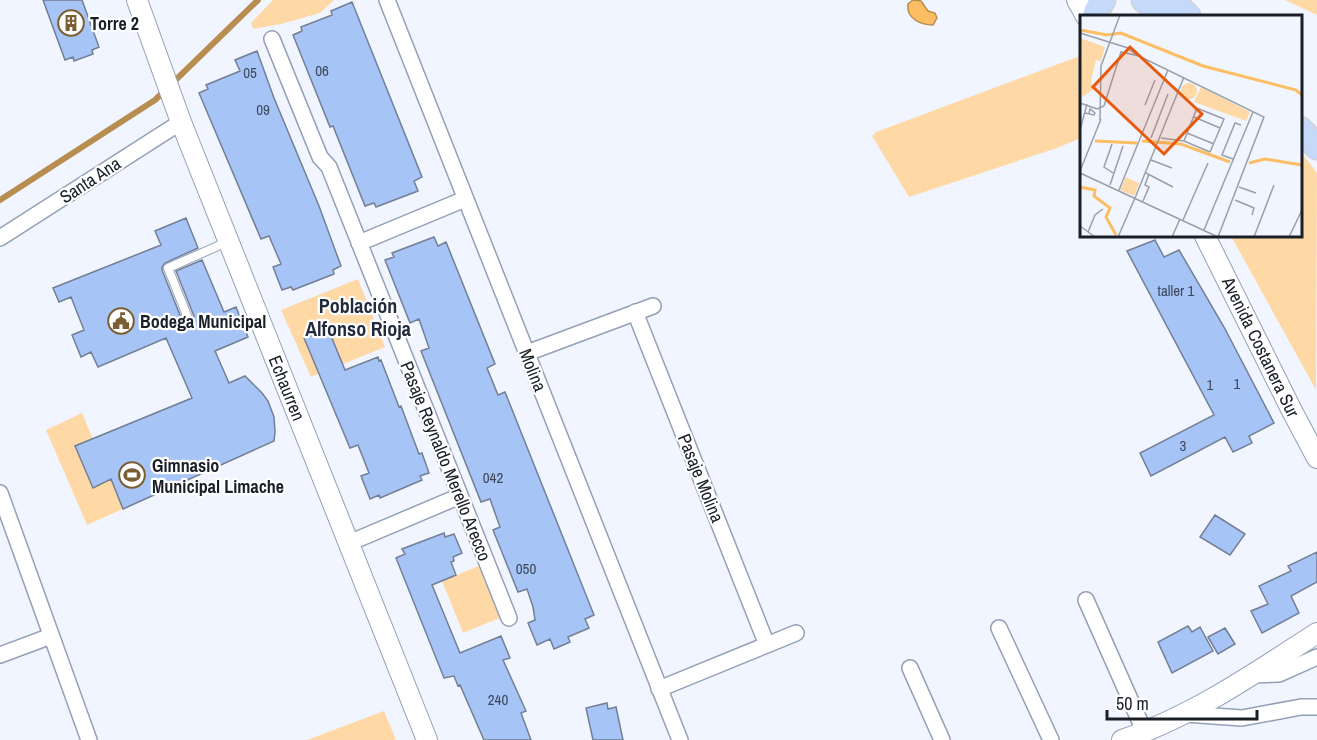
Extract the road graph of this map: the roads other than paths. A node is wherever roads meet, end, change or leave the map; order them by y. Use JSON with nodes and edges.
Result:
{"nodes":[{"id":1,"x":137,"y":0,"type":"edge"},
{"id":2,"x":387,"y":0,"type":"edge"},
{"id":3,"x":1077,"y":0,"type":"edge"},
{"id":4,"x":1102,"y":0,"type":"edge"},
{"id":5,"x":1144,"y":0,"type":"edge"},
{"id":6,"x":1171,"y":0,"type":"edge"},
{"id":7,"x":1085,"y":15,"type":"edge"},
{"id":8,"x":1095,"y":15,"type":"edge"},
{"id":9,"x":1162,"y":15,"type":"edge"},
{"id":10,"x":1187,"y":15,"type":"edge"},
{"id":11,"x":272,"y":39,"type":"dead end"},
{"id":12,"x":181,"y":122,"type":"junction"},
{"id":13,"x":1302,"y":131,"type":"edge"},
{"id":14,"x":1317,"y":147,"type":"edge"},
{"id":15,"x":465,"y":199,"type":"junction"},
{"id":16,"x":1206,"y":237,"type":"edge"},
{"id":17,"x":0,"y":238,"type":"edge"},
{"id":18,"x":228,"y":242,"type":"junction"},
{"id":19,"x":359,"y":243,"type":"junction"},
{"id":20,"x":653,"y":306,"type":"dead end"},
{"id":21,"x":635,"y":312,"type":"junction"},
{"id":22,"x":188,"y":318,"type":"dead end"},
{"id":23,"x":527,"y":354,"type":"junction"},
{"id":24,"x":1317,"y":458,"type":"edge"},
{"id":25,"x":0,"y":493,"type":"edge"},
{"id":26,"x":460,"y":496,"type":"junction"},
{"id":27,"x":6,"y":526,"type":"edge"},
{"id":28,"x":349,"y":543,"type":"junction"},
{"id":29,"x":1086,"y":600,"type":"dead end"},
{"id":30,"x":509,"y":618,"type":"dead end"},
{"id":31,"x":999,"y":628,"type":"dead end"},
{"id":32,"x":796,"y":633,"type":"dead end"},
{"id":33,"x":1317,"y":633,"type":"edge"},
{"id":34,"x":51,"y":636,"type":"junction"},
{"id":35,"x":767,"y":645,"type":"junction"},
{"id":36,"x":0,"y":655,"type":"edge"},
{"id":37,"x":1317,"y":657,"type":"edge"},
{"id":38,"x":910,"y":668,"type":"dead end"},
{"id":39,"x":1251,"y":675,"type":"junction"},
{"id":40,"x":659,"y":689,"type":"junction"},
{"id":41,"x":1317,"y":707,"type":"edge"},
{"id":42,"x":1185,"y":714,"type":"junction"},
{"id":43,"x":1145,"y":733,"type":"junction"},
{"id":44,"x":89,"y":740,"type":"edge"},
{"id":45,"x":427,"y":740,"type":"edge"},
{"id":46,"x":680,"y":740,"type":"edge"},
{"id":47,"x":942,"y":740,"type":"edge"},
{"id":48,"x":1051,"y":740,"type":"edge"},
{"id":49,"x":1122,"y":740,"type":"edge"}],
"edges":[{"from":1,"to":12,"type":"street","name":"Echaurren"},
{"from":2,"to":15,"type":"street","name":"Molina"},
{"from":3,"to":7,"type":"street"},
{"from":4,"to":8,"type":"main road"},
{"from":5,"to":9,"type":"main road"},
{"from":6,"to":10,"type":"main road"},
{"from":11,"to":19,"type":"street","name":"Pasaje Reynaldo Merello Arecco"},
{"from":12,"to":17,"type":"street","name":"Santa Ana"},
{"from":12,"to":18,"type":"street","name":"Echaurren"},
{"from":13,"to":14,"type":"main road"},
{"from":15,"to":19,"type":"street"},
{"from":15,"to":23,"type":"street","name":"Molina"},
{"from":16,"to":24,"type":"street","name":"Avenida Costanera Sur"},
{"from":18,"to":22,"type":"lane"},
{"from":18,"to":28,"type":"street","name":"Echaurren"},
{"from":19,"to":26,"type":"street","name":"Pasaje Reynaldo Merello Arecco"},
{"from":20,"to":21,"type":"street"},
{"from":21,"to":23,"type":"street"},
{"from":21,"to":35,"type":"street","name":"Pasaje Molina"},
{"from":23,"to":40,"type":"street","name":"Molina"},
{"from":25,"to":27,"type":"street"},
{"from":26,"to":28,"type":"street"},
{"from":26,"to":30,"type":"street","name":"Pasaje Reynaldo Merello Arecco"},
{"from":27,"to":34,"type":"street"},
{"from":28,"to":45,"type":"street","name":"Echaurren"},
{"from":29,"to":43,"type":"street"},
{"from":31,"to":48,"type":"street"},
{"from":32,"to":35,"type":"street"},
{"from":33,"to":39,"type":"street"},
{"from":34,"to":36,"type":"street"},
{"from":34,"to":44,"type":"street"},
{"from":35,"to":40,"type":"street"},
{"from":37,"to":39,"type":"street"},
{"from":38,"to":47,"type":"street"},
{"from":39,"to":42,"type":"street"},
{"from":40,"to":46,"type":"street","name":"Molina"},
{"from":41,"to":42,"type":"street"},
{"from":42,"to":43,"type":"street"},
{"from":43,"to":49,"type":"street"}]}
